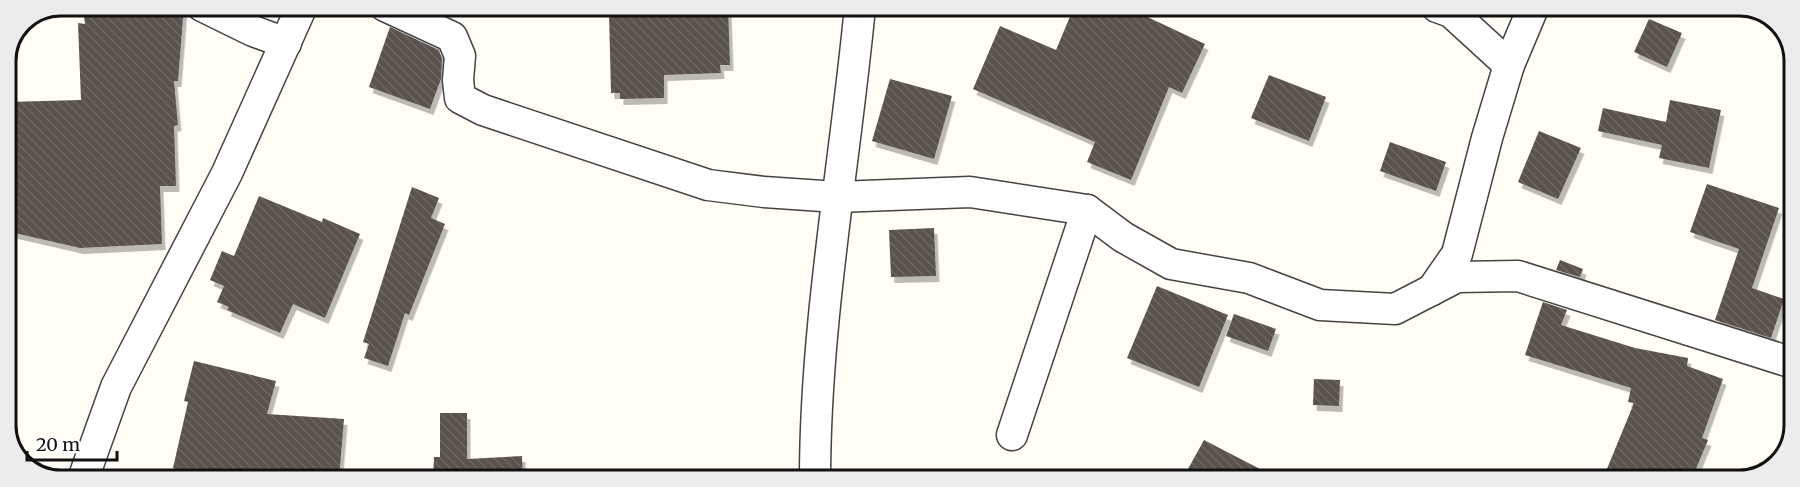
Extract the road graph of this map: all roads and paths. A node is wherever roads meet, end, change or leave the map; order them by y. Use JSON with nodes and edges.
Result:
{"nodes":[{"id":1,"x":222,"y":16,"type":"edge"},
{"id":2,"x":298,"y":16,"type":"edge"},
{"id":3,"x":407,"y":16,"type":"edge"},
{"id":4,"x":859,"y":16,"type":"edge"},
{"id":5,"x":1454,"y":16,"type":"edge"},
{"id":6,"x":1530,"y":16,"type":"edge"},
{"id":7,"x":286,"y":43,"type":"junction"},
{"id":8,"x":1509,"y":65,"type":"junction"},
{"id":9,"x":837,"y":196,"type":"junction"},
{"id":10,"x":1087,"y":210,"type":"junction"},
{"id":11,"x":1431,"y":291,"type":"junction"},
{"id":12,"x":1784,"y":360,"type":"edge"},
{"id":13,"x":1012,"y":435,"type":"dead end"},
{"id":14,"x":86,"y":470,"type":"edge"},
{"id":15,"x":815,"y":470,"type":"edge"}],
"edges":[{"from":1,"to":7,"type":"street"},
{"from":2,"to":7,"type":"street"},
{"from":3,"to":9,"type":"street"},
{"from":4,"to":9,"type":"street"},
{"from":5,"to":8,"type":"street"},
{"from":6,"to":8,"type":"street"},
{"from":7,"to":14,"type":"street"},
{"from":8,"to":11,"type":"street"},
{"from":9,"to":10,"type":"street"},
{"from":9,"to":15,"type":"street"},
{"from":10,"to":11,"type":"street"},
{"from":10,"to":13,"type":"street"},
{"from":11,"to":12,"type":"street"}]}
